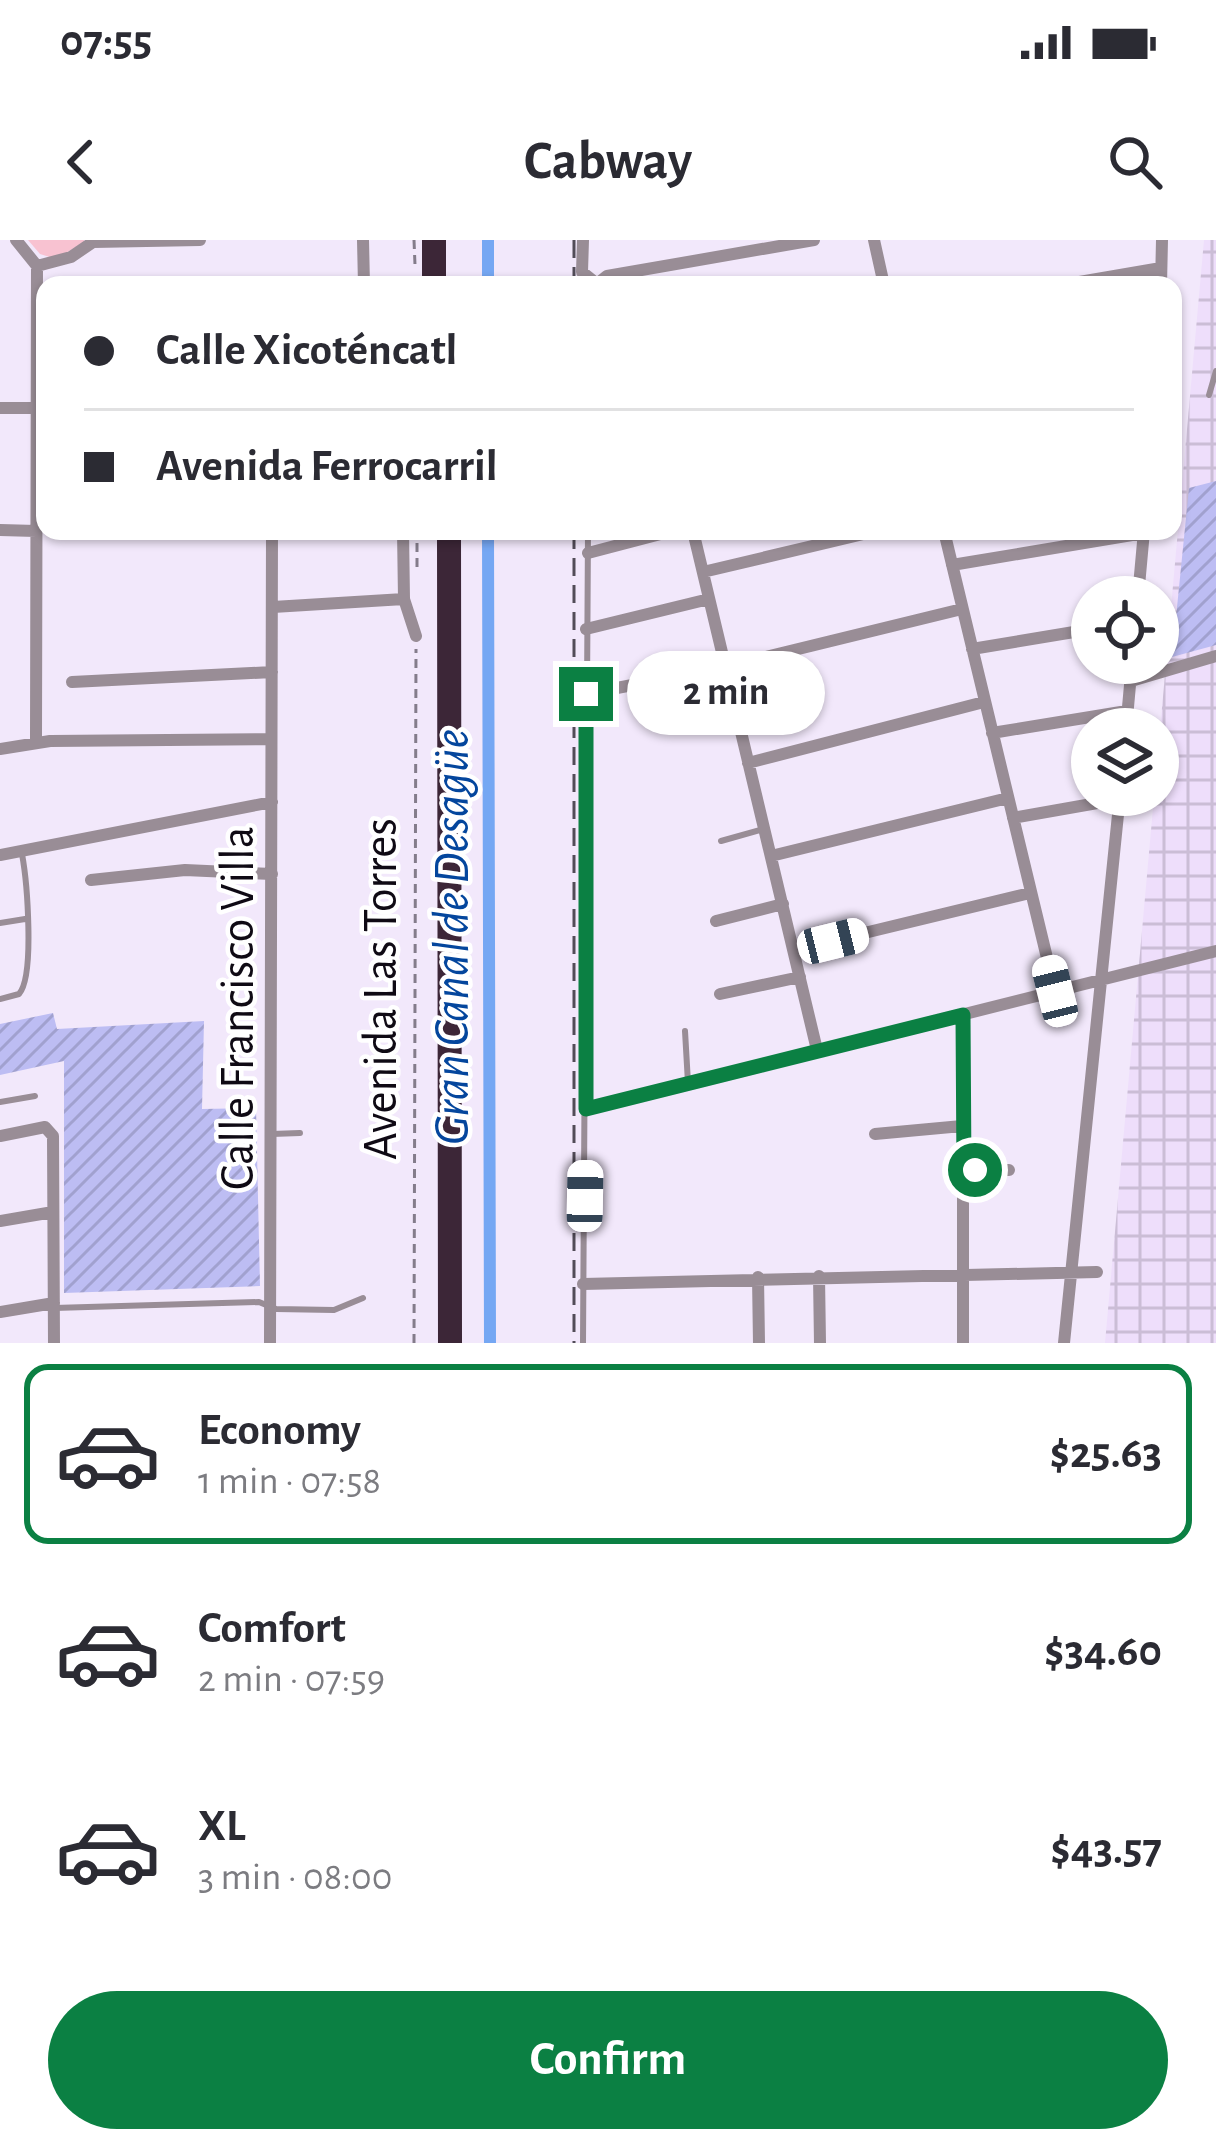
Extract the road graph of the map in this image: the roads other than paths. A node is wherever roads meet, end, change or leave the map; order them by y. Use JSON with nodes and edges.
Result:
{"nodes":[{"id":1,"x":16,"y":240,"type":"edge"},
{"id":2,"x":200,"y":240,"type":"edge"},
{"id":3,"x":363,"y":240,"type":"edge"},
{"id":4,"x":434,"y":240,"type":"edge"},
{"id":5,"x":450,"y":240,"type":"edge"},
{"id":6,"x":583,"y":240,"type":"edge"},
{"id":7,"x":814,"y":240,"type":"edge"},
{"id":8,"x":874,"y":240,"type":"edge"},
{"id":9,"x":1162,"y":240,"type":"edge"},
{"id":10,"x":93,"y":241,"type":"edge"},
{"id":11,"x":38,"y":266,"type":"junction"},
{"id":12,"x":1161,"y":268,"type":"junction"},
{"id":13,"x":38,"y":276,"type":"edge"},
{"id":14,"x":364,"y":276,"type":"edge"},
{"id":15,"x":434,"y":276,"type":"edge"},
{"id":16,"x":449,"y":276,"type":"edge"},
{"id":17,"x":587,"y":276,"type":"edge"},
{"id":18,"x":608,"y":276,"type":"edge"},
{"id":19,"x":882,"y":276,"type":"edge"},
{"id":20,"x":1114,"y":276,"type":"edge"},
{"id":21,"x":1161,"y":276,"type":"edge"},
{"id":22,"x":36,"y":361,"type":"edge"},
{"id":23,"x":1216,"y":371,"type":"edge"},
{"id":24,"x":1209,"y":394,"type":"dead end"},
{"id":25,"x":0,"y":408,"type":"edge"},
{"id":26,"x":35,"y":408,"type":"junction"},
{"id":27,"x":0,"y":530,"type":"edge"},
{"id":28,"x":36,"y":531,"type":"junction"},
{"id":29,"x":272,"y":540,"type":"edge"},
{"id":30,"x":403,"y":540,"type":"edge"},
{"id":31,"x":434,"y":540,"type":"edge"},
{"id":32,"x":449,"y":540,"type":"edge"},
{"id":33,"x":588,"y":540,"type":"edge"},
{"id":34,"x":637,"y":540,"type":"edge"},
{"id":35,"x":695,"y":540,"type":"edge"},
{"id":36,"x":838,"y":540,"type":"edge"},
{"id":37,"x":946,"y":540,"type":"edge"},
{"id":38,"x":1099,"y":540,"type":"edge"},
{"id":39,"x":1143,"y":540,"type":"edge"},
{"id":40,"x":587,"y":553,"type":"junction"},
{"id":41,"x":952,"y":566,"type":"junction"},
{"id":42,"x":703,"y":572,"type":"junction"},
{"id":43,"x":1140,"y":576,"type":"edge"},
{"id":44,"x":404,"y":599,"type":"junction"},
{"id":45,"x":709,"y":599,"type":"junction"},
{"id":46,"x":273,"y":607,"type":"junction"},
{"id":47,"x":962,"y":609,"type":"junction"},
{"id":48,"x":586,"y":629,"type":"junction"},
{"id":49,"x":1071,"y":632,"type":"edge"},
{"id":50,"x":416,"y":636,"type":"road end"},
{"id":51,"x":972,"y":649,"type":"junction"},
{"id":52,"x":1216,"y":656,"type":"edge"},
{"id":53,"x":1179,"y":666,"type":"edge"},
{"id":54,"x":725,"y":667,"type":"junction"},
{"id":55,"x":272,"y":672,"type":"junction"},
{"id":56,"x":72,"y":682,"type":"dead end"},
{"id":57,"x":586,"y":694,"type":"junction"},
{"id":58,"x":984,"y":701,"type":"junction"},
{"id":59,"x":1071,"y":720,"type":"edge"},
{"id":60,"x":992,"y":733,"type":"junction"},
{"id":61,"x":271,"y":739,"type":"junction"},
{"id":62,"x":36,"y":742,"type":"junction"},
{"id":63,"x":0,"y":749,"type":"edge"},
{"id":64,"x":748,"y":763,"type":"junction"},
{"id":65,"x":1007,"y":798,"type":"junction"},
{"id":66,"x":272,"y":802,"type":"junction"},
{"id":67,"x":1071,"y":807,"type":"edge"},
{"id":68,"x":1118,"y":816,"type":"edge"},
{"id":69,"x":1012,"y":818,"type":"junction"},
{"id":70,"x":764,"y":829,"type":"junction"},
{"id":71,"x":721,"y":841,"type":"dead end"},
{"id":72,"x":22,"y":850,"type":"junction"},
{"id":73,"x":0,"y":855,"type":"edge"},
{"id":74,"x":771,"y":856,"type":"junction"},
{"id":75,"x":272,"y":874,"type":"junction"},
{"id":76,"x":92,"y":880,"type":"dead end"},
{"id":77,"x":1030,"y":892,"type":"junction"},
{"id":78,"x":783,"y":904,"type":"junction"},
{"id":79,"x":25,"y":919,"type":"junction"},
{"id":80,"x":716,"y":921,"type":"dead end"},
{"id":81,"x":0,"y":923,"type":"edge"},
{"id":82,"x":794,"y":950,"type":"junction"},
{"id":83,"x":1215,"y":954,"type":"edge"},
{"id":84,"x":800,"y":977,"type":"junction"},
{"id":85,"x":1104,"y":978,"type":"junction"},
{"id":86,"x":1055,"y":991,"type":"junction"},
{"id":87,"x":720,"y":994,"type":"dead end"},
{"id":88,"x":0,"y":999,"type":"edge"},
{"id":89,"x":963,"y":1015,"type":"junction"},
{"id":90,"x":685,"y":1031,"type":"dead end"},
{"id":91,"x":818,"y":1051,"type":"junction"},
{"id":92,"x":688,"y":1083,"type":"junction"},
{"id":93,"x":34,"y":1096,"type":"dead end"},
{"id":94,"x":0,"y":1102,"type":"edge"},
{"id":95,"x":586,"y":1109,"type":"junction"},
{"id":96,"x":962,"y":1126,"type":"junction"},
{"id":97,"x":301,"y":1133,"type":"dead end"},
{"id":98,"x":272,"y":1134,"type":"junction"},
{"id":99,"x":875,"y":1134,"type":"dead end"},
{"id":100,"x":0,"y":1136,"type":"edge"},
{"id":101,"x":1009,"y":1170,"type":"dead end"},
{"id":102,"x":964,"y":1171,"type":"junction"},
{"id":103,"x":53,"y":1212,"type":"junction"},
{"id":104,"x":0,"y":1221,"type":"edge"},
{"id":105,"x":963,"y":1272,"type":"junction"},
{"id":106,"x":1071,"y":1272,"type":"junction"},
{"id":107,"x":1096,"y":1272,"type":"dead end"},
{"id":108,"x":758,"y":1276,"type":"junction"},
{"id":109,"x":819,"y":1276,"type":"junction"},
{"id":110,"x":583,"y":1284,"type":"junction"},
{"id":111,"x":363,"y":1298,"type":"dead end"},
{"id":112,"x":54,"y":1305,"type":"junction"},
{"id":113,"x":271,"y":1306,"type":"junction"},
{"id":114,"x":0,"y":1312,"type":"edge"},
{"id":115,"x":54,"y":1343,"type":"edge"},
{"id":116,"x":270,"y":1343,"type":"edge"},
{"id":117,"x":435,"y":1343,"type":"edge"},
{"id":118,"x":450,"y":1343,"type":"edge"},
{"id":119,"x":583,"y":1343,"type":"edge"},
{"id":120,"x":759,"y":1343,"type":"edge"},
{"id":121,"x":820,"y":1343,"type":"edge"},
{"id":122,"x":963,"y":1343,"type":"edge"},
{"id":123,"x":1064,"y":1343,"type":"edge"}],
"edges":[{"from":1,"to":11,"type":"street"},
{"from":2,"to":10,"type":"street"},
{"from":3,"to":14,"type":"street"},
{"from":4,"to":15,"type":"highway"},
{"from":5,"to":16,"type":"highway"},
{"from":6,"to":17,"type":"street"},
{"from":7,"to":18,"type":"street"},
{"from":8,"to":19,"type":"street"},
{"from":9,"to":12,"type":"street"},
{"from":10,"to":11,"type":"street"},
{"from":11,"to":13,"type":"street"},
{"from":12,"to":20,"type":"street"},
{"from":12,"to":21,"type":"street"},
{"from":22,"to":26,"type":"street"},
{"from":23,"to":24,"type":"lane"},
{"from":25,"to":26,"type":"street"},
{"from":26,"to":28,"type":"street"},
{"from":27,"to":28,"type":"street"},
{"from":28,"to":62,"type":"street"},
{"from":29,"to":46,"type":"street","name":"Calle Francisco Villa"},
{"from":30,"to":44,"type":"street"},
{"from":31,"to":117,"type":"highway"},
{"from":32,"to":118,"type":"highway"},
{"from":33,"to":40,"type":"lane"},
{"from":34,"to":40,"type":"street"},
{"from":35,"to":42,"type":"street"},
{"from":36,"to":42,"type":"street"},
{"from":37,"to":41,"type":"street"},
{"from":38,"to":41,"type":"street"},
{"from":39,"to":43,"type":"street"},
{"from":40,"to":48,"type":"lane"},
{"from":41,"to":47,"type":"street"},
{"from":42,"to":45,"type":"street"},
{"from":44,"to":46,"type":"street"},
{"from":44,"to":50,"type":"street"},
{"from":45,"to":48,"type":"street"},
{"from":45,"to":54,"type":"street"},
{"from":46,"to":55,"type":"street","name":"Calle Francisco Villa"},
{"from":47,"to":51,"type":"street"},
{"from":47,"to":54,"type":"street"},
{"from":48,"to":57,"type":"lane"},
{"from":49,"to":51,"type":"street"},
{"from":51,"to":58,"type":"street"},
{"from":52,"to":53,"type":"street"},
{"from":54,"to":57,"type":"street"},
{"from":54,"to":64,"type":"street"},
{"from":55,"to":56,"type":"street"},
{"from":55,"to":61,"type":"street","name":"Calle Francisco Villa"},
{"from":57,"to":95,"type":"lane"},
{"from":58,"to":60,"type":"street"},
{"from":58,"to":64,"type":"street"},
{"from":59,"to":60,"type":"street"},
{"from":60,"to":65,"type":"street"},
{"from":61,"to":62,"type":"street"},
{"from":61,"to":66,"type":"street","name":"Calle Francisco Villa"},
{"from":62,"to":63,"type":"street"},
{"from":64,"to":70,"type":"street"},
{"from":65,"to":69,"type":"street"},
{"from":65,"to":74,"type":"street"},
{"from":66,"to":72,"type":"street"},
{"from":66,"to":75,"type":"street","name":"Calle Francisco Villa"},
{"from":67,"to":69,"type":"street"},
{"from":68,"to":85,"type":"street"},
{"from":69,"to":77,"type":"street"},
{"from":70,"to":71,"type":"lane"},
{"from":70,"to":74,"type":"street"},
{"from":72,"to":73,"type":"street"},
{"from":72,"to":79,"type":"lane"},
{"from":74,"to":78,"type":"street"},
{"from":75,"to":76,"type":"street"},
{"from":75,"to":98,"type":"street","name":"Calle Francisco Villa"},
{"from":77,"to":82,"type":"street"},
{"from":77,"to":86,"type":"street"},
{"from":78,"to":80,"type":"street"},
{"from":78,"to":82,"type":"street"},
{"from":79,"to":81,"type":"lane"},
{"from":79,"to":88,"type":"lane"},
{"from":82,"to":84,"type":"street"},
{"from":83,"to":85,"type":"street"},
{"from":84,"to":87,"type":"street"},
{"from":84,"to":91,"type":"street"},
{"from":85,"to":86,"type":"street"},
{"from":85,"to":106,"type":"street"},
{"from":86,"to":89,"type":"street"},
{"from":89,"to":91,"type":"street"},
{"from":89,"to":96,"type":"street"},
{"from":90,"to":92,"type":"lane"},
{"from":91,"to":92,"type":"street"},
{"from":92,"to":95,"type":"street"},
{"from":93,"to":94,"type":"lane"},
{"from":95,"to":110,"type":"lane"},
{"from":96,"to":99,"type":"street"},
{"from":96,"to":102,"type":"street"},
{"from":97,"to":98,"type":"lane"},
{"from":98,"to":113,"type":"street","name":"Calle Francisco Villa"},
{"from":100,"to":103,"type":"street"},
{"from":101,"to":102,"type":"street"},
{"from":102,"to":105,"type":"street"},
{"from":103,"to":104,"type":"street"},
{"from":103,"to":112,"type":"street"},
{"from":105,"to":106,"type":"street"},
{"from":105,"to":109,"type":"street"},
{"from":105,"to":122,"type":"street"},
{"from":106,"to":107,"type":"street"},
{"from":106,"to":123,"type":"street"},
{"from":108,"to":109,"type":"street"},
{"from":108,"to":110,"type":"street"},
{"from":108,"to":120,"type":"street"},
{"from":109,"to":121,"type":"street"},
{"from":110,"to":119,"type":"lane"},
{"from":111,"to":113,"type":"lane"},
{"from":112,"to":113,"type":"lane"},
{"from":112,"to":114,"type":"street"},
{"from":112,"to":115,"type":"street"},
{"from":113,"to":116,"type":"street","name":"Calle Francisco Villa"}]}
